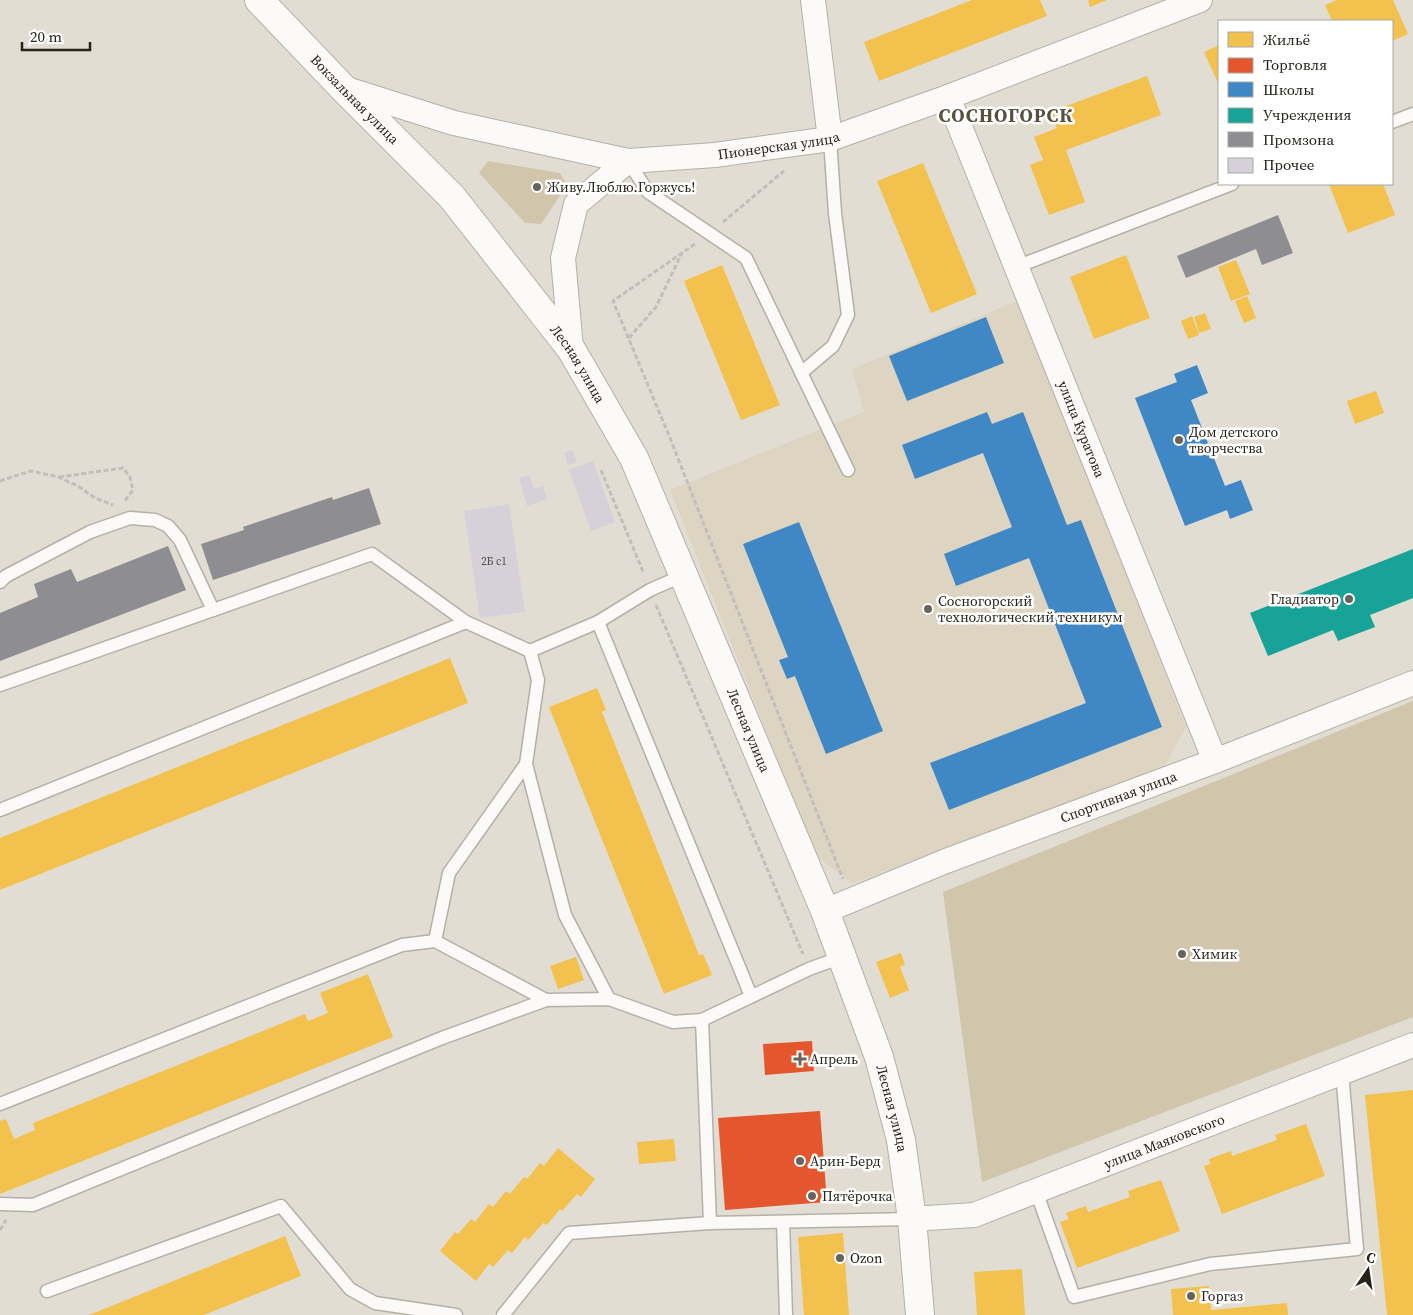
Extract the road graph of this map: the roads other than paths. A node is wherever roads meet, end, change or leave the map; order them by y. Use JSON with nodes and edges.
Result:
{"nodes":[{"id":1,"x":259,"y":0,"type":"edge"},
{"id":2,"x":813,"y":0,"type":"edge"},
{"id":3,"x":1200,"y":0,"type":"edge"},
{"id":4,"x":343,"y":88,"type":"junction"},
{"id":5,"x":948,"y":97,"type":"junction"},
{"id":6,"x":1413,"y":114,"type":"edge"},
{"id":7,"x":1393,"y":122,"type":"edge"},
{"id":8,"x":830,"y":139,"type":"junction"},
{"id":9,"x":628,"y":161,"type":"junction"},
{"id":10,"x":1229,"y":185,"type":"edge"},
{"id":11,"x":452,"y":197,"type":"joint"},
{"id":12,"x":1016,"y":267,"type":"junction"},
{"id":13,"x":572,"y":349,"type":"junction"},
{"id":14,"x":801,"y":373,"type":"junction"},
{"id":15,"x":848,"y":470,"type":"dead end"},
{"id":16,"x":684,"y":575,"type":"junction"},
{"id":17,"x":0,"y":582,"type":"edge"},
{"id":18,"x":213,"y":610,"type":"junction"},
{"id":19,"x":466,"y":622,"type":"junction"},
{"id":20,"x":598,"y":622,"type":"junction"},
{"id":21,"x":530,"y":651,"type":"junction"},
{"id":22,"x":1413,"y":683,"type":"edge"},
{"id":23,"x":0,"y":685,"type":"edge"},
{"id":24,"x":1215,"y":761,"type":"junction"},
{"id":25,"x":526,"y":764,"type":"junction"},
{"id":26,"x":0,"y":810,"type":"edge"},
{"id":27,"x":825,"y":911,"type":"junction"},
{"id":28,"x":434,"y":941,"type":"junction"},
{"id":29,"x":842,"y":957,"type":"junction"},
{"id":30,"x":751,"y":996,"type":"junction"},
{"id":31,"x":609,"y":999,"type":"junction"},
{"id":32,"x":546,"y":1000,"type":"junction"},
{"id":33,"x":702,"y":1020,"type":"junction"},
{"id":34,"x":1413,"y":1045,"type":"edge"},
{"id":35,"x":1342,"y":1072,"type":"junction"},
{"id":36,"x":0,"y":1104,"type":"edge"},
{"id":37,"x":1036,"y":1191,"type":"junction"},
{"id":38,"x":0,"y":1204,"type":"edge"},
{"id":39,"x":912,"y":1219,"type":"junction"},
{"id":40,"x":783,"y":1222,"type":"junction"},
{"id":41,"x":710,"y":1224,"type":"junction"},
{"id":42,"x":47,"y":1291,"type":"dead end"},
{"id":43,"x":376,"y":1309,"type":"edge"},
{"id":44,"x":456,"y":1315,"type":"edge"},
{"id":45,"x":502,"y":1315,"type":"edge"},
{"id":46,"x":786,"y":1315,"type":"edge"},
{"id":47,"x":920,"y":1315,"type":"edge"}],
"edges":[{"from":1,"to":4,"type":"main road","name":"Вокзальная улица"},
{"from":2,"to":8,"type":"street"},
{"from":3,"to":5,"type":"street","name":"Пионерская улица"},
{"from":4,"to":9,"type":"street","name":"Пионерская улица"},
{"from":4,"to":11,"type":"main road","name":"Вокзальная улица"},
{"from":5,"to":8,"type":"street","name":"Пионерская улица"},
{"from":5,"to":12,"type":"street","name":"улица Куратова"},
{"from":6,"to":7,"type":"lane"},
{"from":8,"to":9,"type":"street","name":"Пионерская улица"},
{"from":8,"to":14,"type":"lane"},
{"from":9,"to":13,"type":"street"},
{"from":9,"to":14,"type":"lane"},
{"from":10,"to":12,"type":"lane"},
{"from":11,"to":13,"type":"main road","name":"Лесная улица"},
{"from":12,"to":24,"type":"street","name":"улица Куратова"},
{"from":13,"to":16,"type":"main road","name":"Лесная улица"},
{"from":14,"to":15,"type":"lane"},
{"from":16,"to":20,"type":"lane"},
{"from":16,"to":27,"type":"main road","name":"Лесная улица"},
{"from":17,"to":18,"type":"lane"},
{"from":18,"to":19,"type":"lane"},
{"from":18,"to":23,"type":"lane"},
{"from":19,"to":21,"type":"lane"},
{"from":19,"to":26,"type":"lane"},
{"from":20,"to":21,"type":"lane"},
{"from":20,"to":30,"type":"lane"},
{"from":21,"to":25,"type":"lane"},
{"from":22,"to":24,"type":"street","name":"Спортивная улица"},
{"from":24,"to":27,"type":"street","name":"Спортивная улица"},
{"from":25,"to":28,"type":"lane"},
{"from":25,"to":31,"type":"lane"},
{"from":27,"to":29,"type":"main road","name":"Лесная улица"},
{"from":28,"to":32,"type":"lane"},
{"from":28,"to":36,"type":"lane"},
{"from":29,"to":30,"type":"lane"},
{"from":29,"to":39,"type":"main road","name":"Лесная улица"},
{"from":30,"to":33,"type":"lane"},
{"from":31,"to":32,"type":"lane"},
{"from":31,"to":33,"type":"lane"},
{"from":32,"to":38,"type":"lane"},
{"from":33,"to":41,"type":"lane"},
{"from":34,"to":35,"type":"street","name":"улица Маяковского"},
{"from":35,"to":37,"type":"street","name":"улица Маяковского"},
{"from":35,"to":37,"type":"lane"},
{"from":37,"to":39,"type":"street","name":"улица Маяковского"},
{"from":39,"to":40,"type":"lane"},
{"from":39,"to":47,"type":"main road","name":"Лесная улица"},
{"from":40,"to":41,"type":"lane"},
{"from":40,"to":46,"type":"lane"},
{"from":41,"to":45,"type":"lane"},
{"from":42,"to":43,"type":"lane"},
{"from":43,"to":44,"type":"lane"}]}
